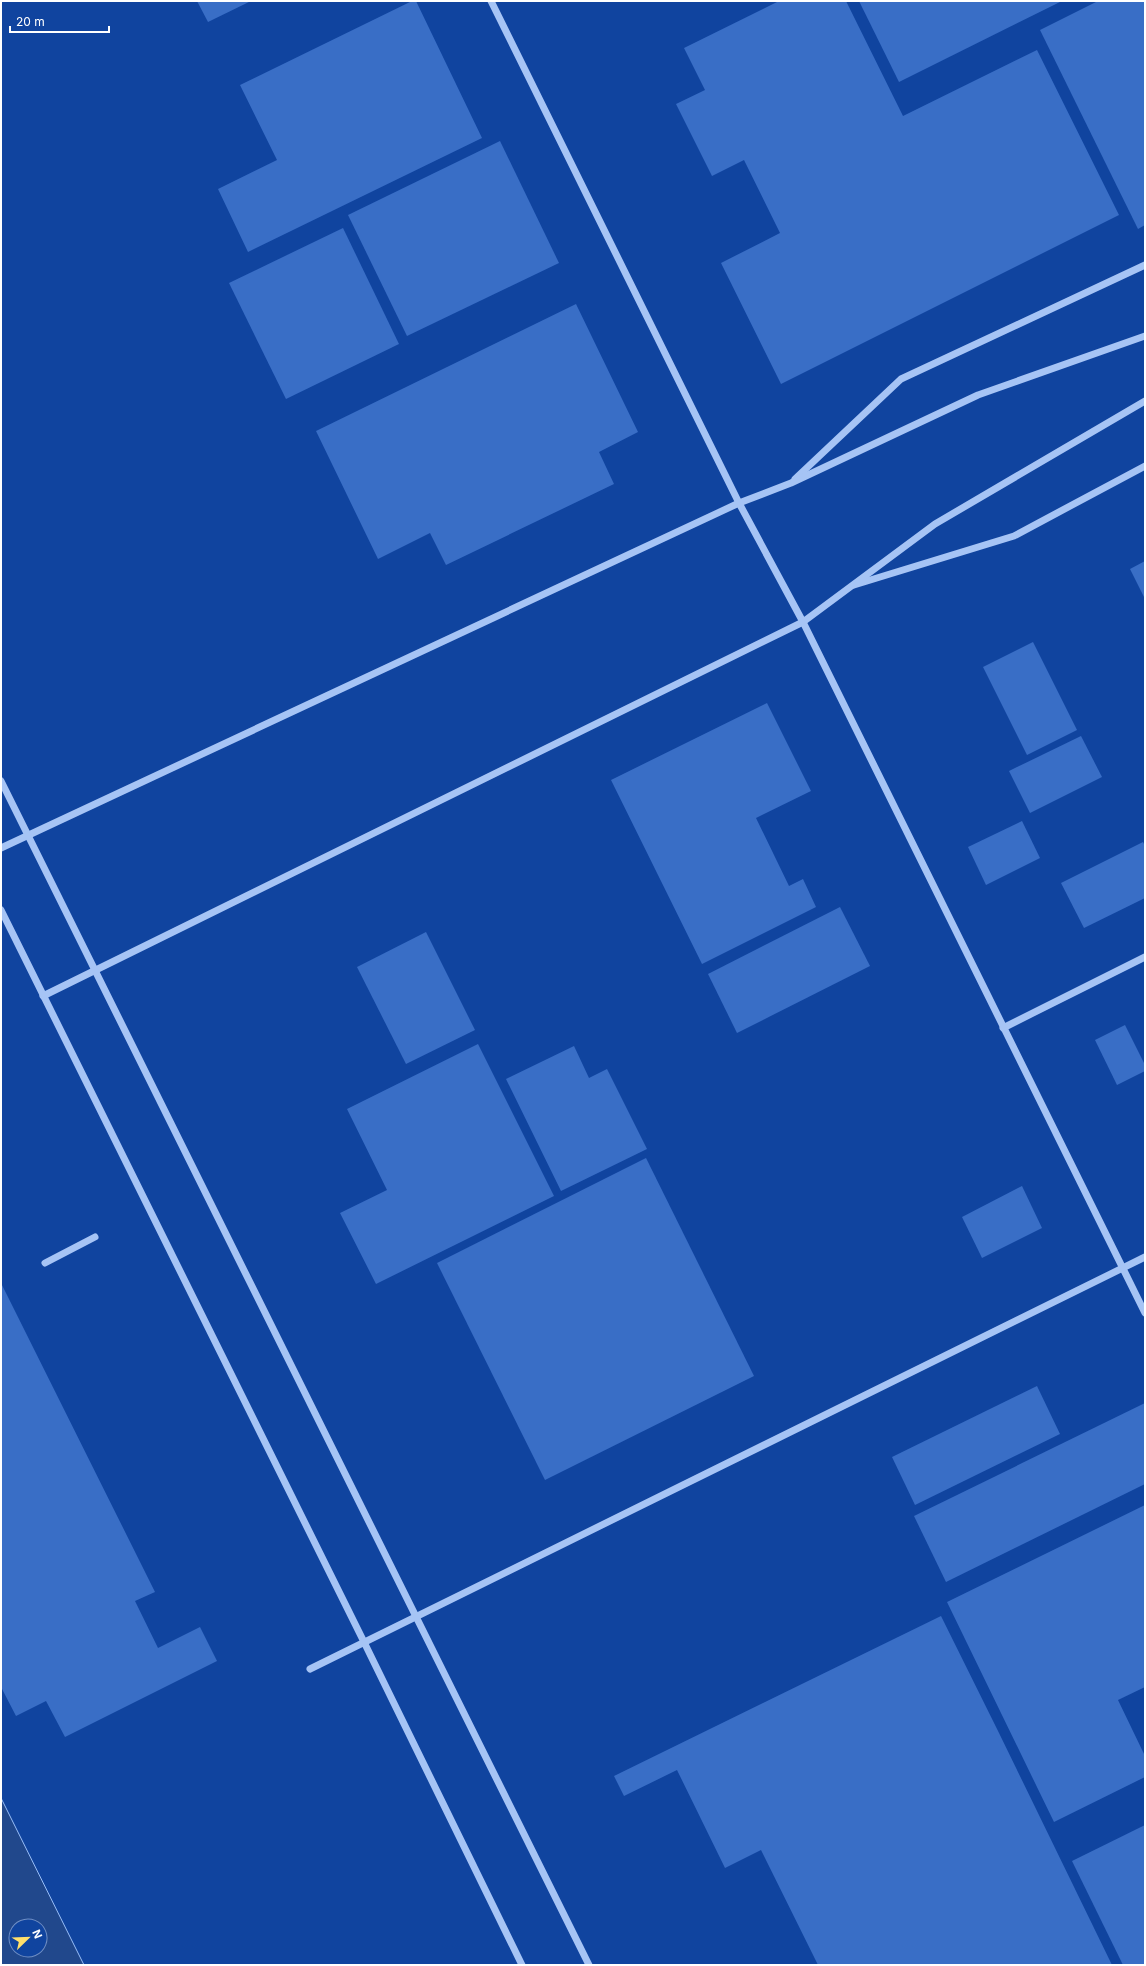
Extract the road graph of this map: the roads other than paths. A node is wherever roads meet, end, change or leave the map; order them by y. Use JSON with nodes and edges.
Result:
{"nodes":[{"id":1,"x":491,"y":1,"type":"edge"},
{"id":2,"x":1145,"y":266,"type":"edge"},
{"id":3,"x":1145,"y":336,"type":"edge"},
{"id":4,"x":1145,"y":401,"type":"edge"},
{"id":5,"x":1145,"y":466,"type":"edge"},
{"id":6,"x":790,"y":483,"type":"junction"},
{"id":7,"x":739,"y":503,"type":"junction"},
{"id":8,"x":849,"y":586,"type":"junction"},
{"id":9,"x":803,"y":622,"type":"junction"},
{"id":10,"x":1,"y":780,"type":"edge"},
{"id":11,"x":28,"y":834,"type":"junction"},
{"id":12,"x":1,"y":848,"type":"edge"},
{"id":13,"x":1,"y":910,"type":"edge"},
{"id":14,"x":1145,"y":957,"type":"edge"},
{"id":15,"x":95,"y":970,"type":"junction"},
{"id":16,"x":43,"y":996,"type":"junction"},
{"id":17,"x":1004,"y":1028,"type":"junction"},
{"id":18,"x":95,"y":1238,"type":"dead end"},
{"id":19,"x":1145,"y":1257,"type":"edge"},
{"id":20,"x":45,"y":1263,"type":"dead end"},
{"id":21,"x":1123,"y":1268,"type":"junction"},
{"id":22,"x":1145,"y":1313,"type":"edge"},
{"id":23,"x":416,"y":1617,"type":"junction"},
{"id":24,"x":364,"y":1642,"type":"junction"},
{"id":25,"x":310,"y":1669,"type":"dead end"},
{"id":26,"x":522,"y":1965,"type":"edge"},
{"id":27,"x":589,"y":1965,"type":"edge"}],
"edges":[{"from":1,"to":7,"type":"street"},
{"from":2,"to":6,"type":"street"},
{"from":3,"to":6,"type":"street"},
{"from":4,"to":8,"type":"street"},
{"from":5,"to":8,"type":"street"},
{"from":6,"to":7,"type":"street"},
{"from":7,"to":9,"type":"street"},
{"from":7,"to":11,"type":"street"},
{"from":8,"to":9,"type":"street"},
{"from":9,"to":15,"type":"street"},
{"from":9,"to":17,"type":"street"},
{"from":10,"to":11,"type":"street"},
{"from":11,"to":12,"type":"street"},
{"from":11,"to":15,"type":"street"},
{"from":13,"to":16,"type":"street"},
{"from":14,"to":17,"type":"street"},
{"from":15,"to":16,"type":"street"},
{"from":15,"to":23,"type":"street"},
{"from":16,"to":24,"type":"street"},
{"from":17,"to":21,"type":"street"},
{"from":18,"to":20,"type":"street"},
{"from":19,"to":21,"type":"street"},
{"from":21,"to":22,"type":"street"},
{"from":21,"to":23,"type":"street"},
{"from":23,"to":24,"type":"street"},
{"from":23,"to":27,"type":"street"},
{"from":24,"to":25,"type":"street"},
{"from":24,"to":26,"type":"street"}]}
